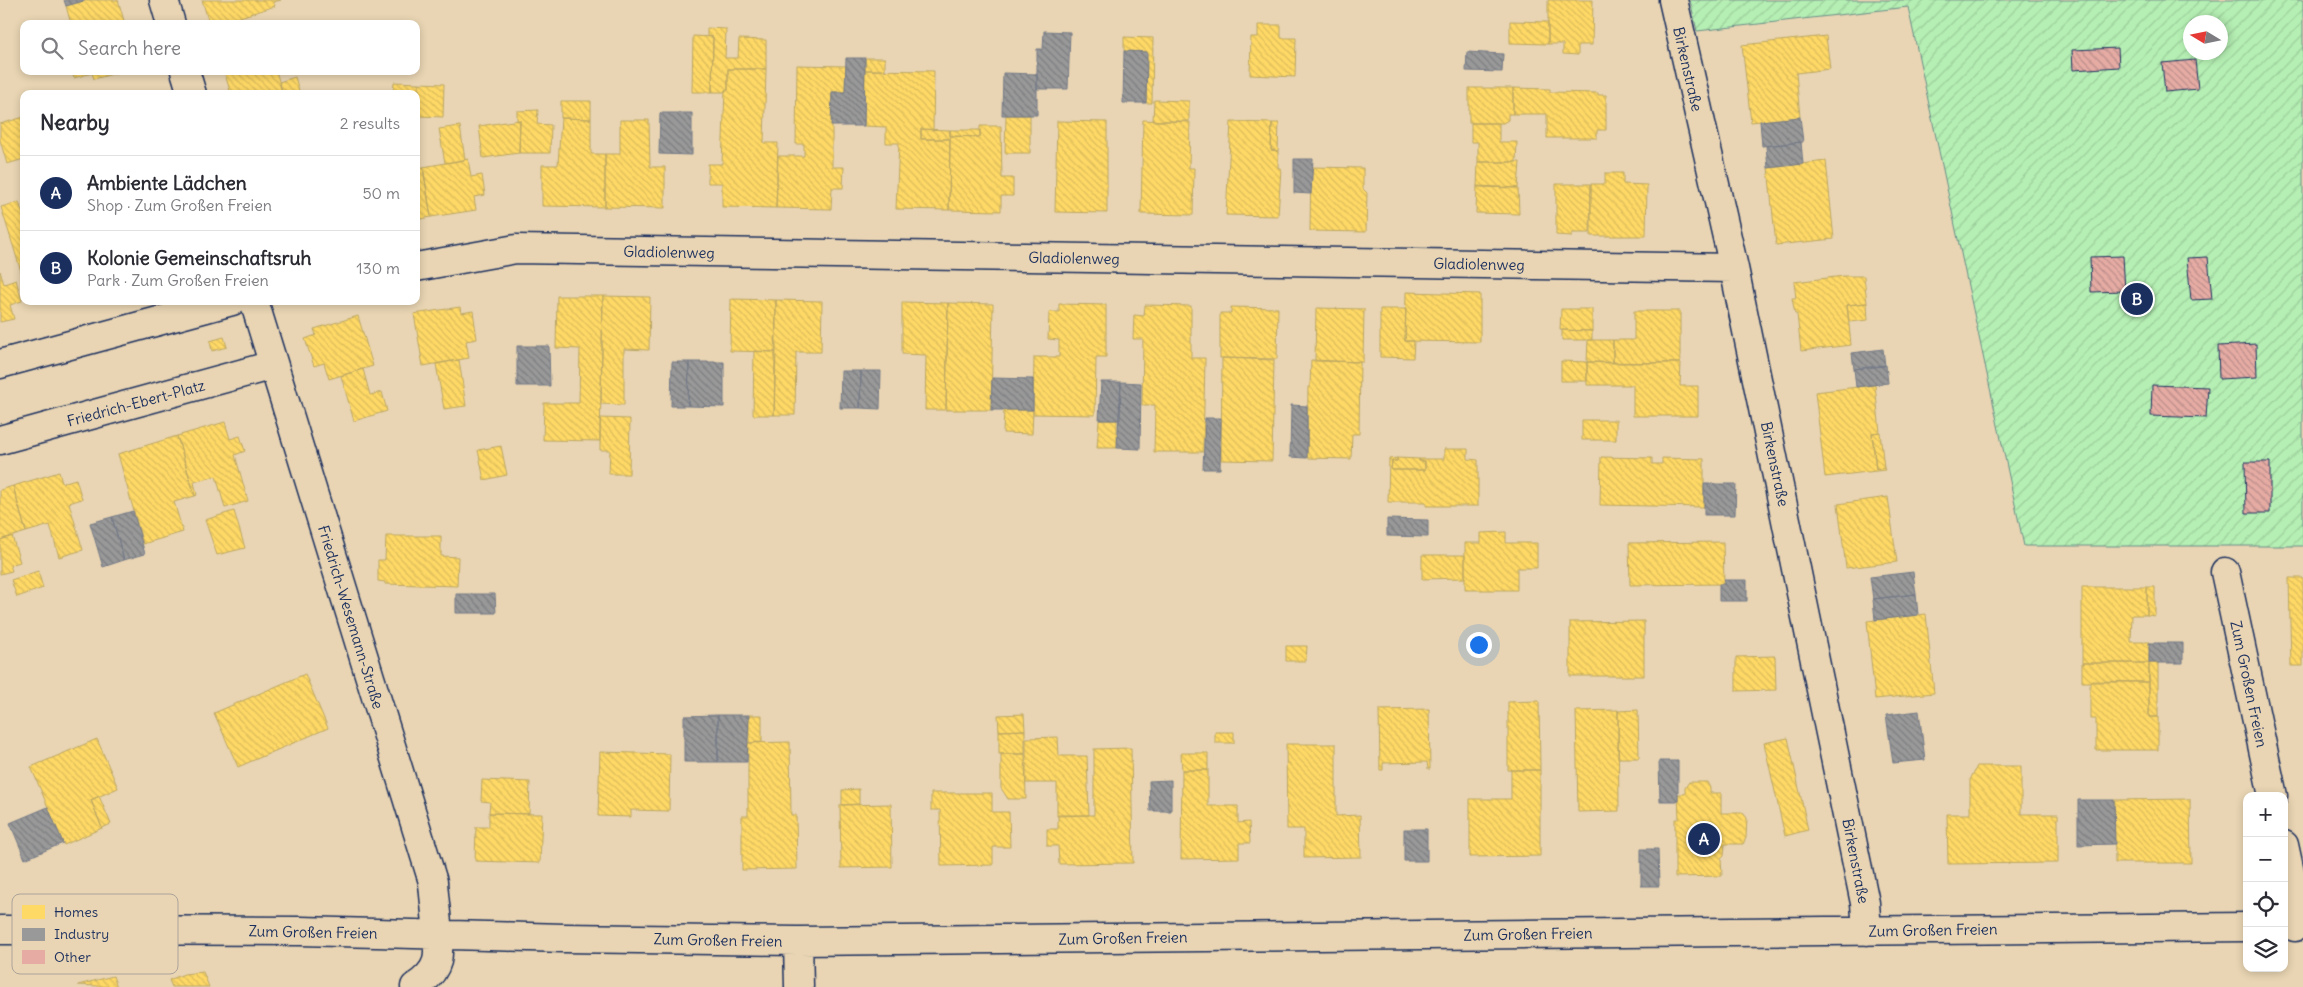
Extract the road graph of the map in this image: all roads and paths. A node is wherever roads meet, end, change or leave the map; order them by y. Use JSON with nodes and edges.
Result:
{"nodes":[{"id":1,"x":164,"y":0,"type":"edge"},
{"id":2,"x":1673,"y":0,"type":"edge"},
{"id":3,"x":170,"y":20,"type":"edge"},
{"id":4,"x":186,"y":75,"type":"edge"},
{"id":5,"x":191,"y":90,"type":"edge"},
{"id":6,"x":420,"y":266,"type":"edge"},
{"id":7,"x":1734,"y":268,"type":"junction"},
{"id":8,"x":217,"y":305,"type":"edge"},
{"id":9,"x":255,"y":305,"type":"edge"},
{"id":10,"x":0,"y":364,"type":"edge"},
{"id":11,"x":273,"y":366,"type":"junction"},
{"id":12,"x":0,"y":440,"type":"edge"},
{"id":13,"x":2225,"y":572,"type":"dead end"},
{"id":14,"x":2273,"y":792,"type":"edge"},
{"id":15,"x":2288,"y":863,"type":"edge"},
{"id":16,"x":2243,"y":927,"type":"edge"},
{"id":17,"x":2294,"y":927,"type":"edge"},
{"id":18,"x":178,"y":930,"type":"edge"},
{"id":19,"x":1867,"y":931,"type":"junction"},
{"id":20,"x":437,"y":936,"type":"junction"},
{"id":21,"x":798,"y":941,"type":"junction"},
{"id":22,"x":415,"y":987,"type":"edge"},
{"id":23,"x":798,"y":987,"type":"edge"}],
"edges":[{"from":1,"to":3,"type":"street"},
{"from":2,"to":7,"type":"street","name":"Birkenstraße"},
{"from":4,"to":5,"type":"street"},
{"from":6,"to":7,"type":"street","name":"Gladiolenweg"},
{"from":7,"to":19,"type":"street","name":"Birkenstraße"},
{"from":8,"to":10,"type":"street"},
{"from":9,"to":11,"type":"street","name":"Friedrich-Wesemann-Straße"},
{"from":11,"to":12,"type":"street","name":"Friedrich-Ebert-Platz"},
{"from":11,"to":20,"type":"street","name":"Friedrich-Wesemann-Straße"},
{"from":13,"to":14,"type":"street","name":"Zum Großen Freien"},
{"from":15,"to":17,"type":"street"},
{"from":16,"to":19,"type":"street","name":"Zum Großen Freien"},
{"from":18,"to":20,"type":"street","name":"Zum Großen Freien"},
{"from":19,"to":21,"type":"street","name":"Zum Großen Freien"},
{"from":20,"to":21,"type":"street","name":"Zum Großen Freien"},
{"from":20,"to":22,"type":"street","name":"Friedrich-Wesemann-Straße"},
{"from":21,"to":23,"type":"street"}]}
